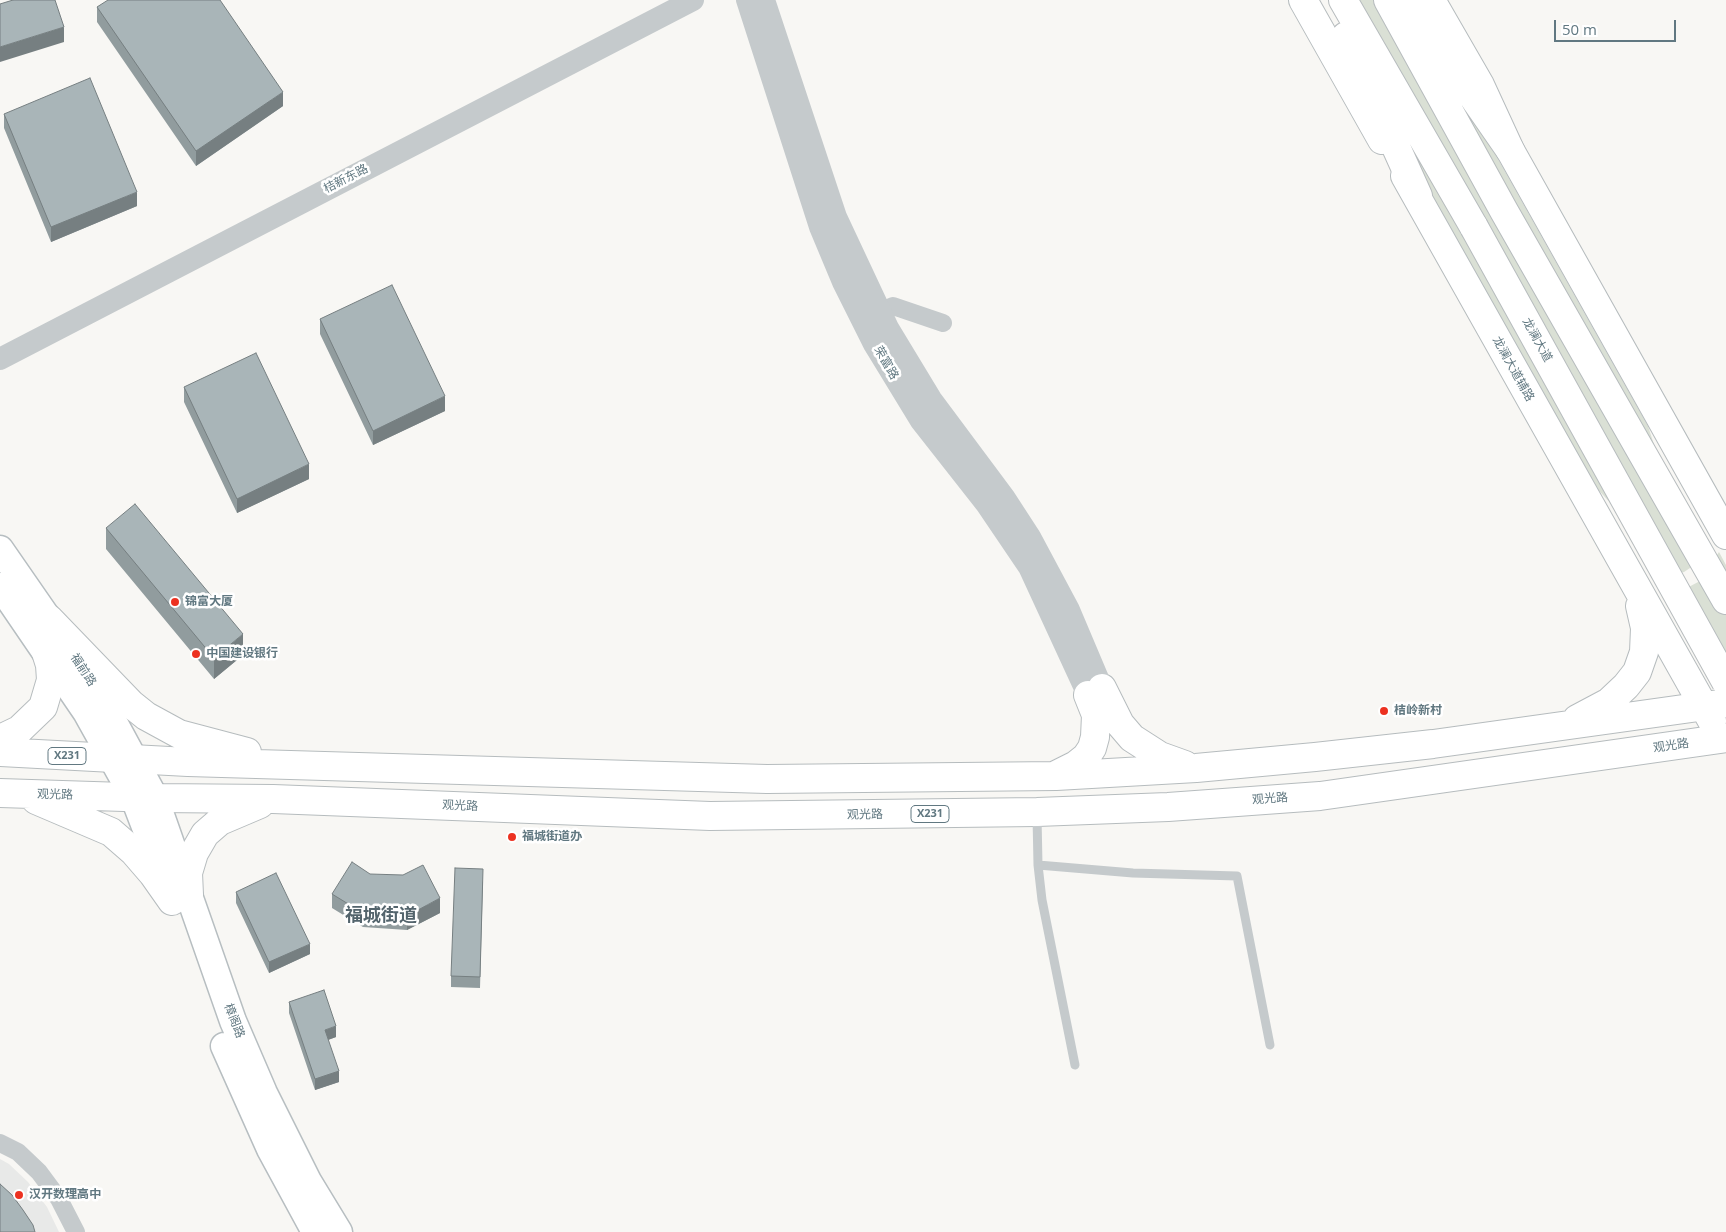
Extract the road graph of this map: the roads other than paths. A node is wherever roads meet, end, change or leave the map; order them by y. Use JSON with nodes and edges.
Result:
{"nodes":[{"id":1,"x":693,"y":0,"type":"edge"},
{"id":2,"x":747,"y":0,"type":"edge"},
{"id":3,"x":764,"y":0,"type":"edge"},
{"id":4,"x":1303,"y":0,"type":"edge"},
{"id":5,"x":1330,"y":0,"type":"edge"},
{"id":6,"x":1344,"y":0,"type":"edge"},
{"id":7,"x":1388,"y":0,"type":"edge"},
{"id":8,"x":1406,"y":0,"type":"edge"},
{"id":9,"x":1432,"y":0,"type":"edge"},
{"id":10,"x":1510,"y":150,"type":"junction"},
{"id":11,"x":1418,"y":196,"type":"junction"},
{"id":12,"x":871,"y":315,"type":"junction"},
{"id":13,"x":944,"y":323,"type":"dead end"},
{"id":14,"x":0,"y":359,"type":"edge"},
{"id":15,"x":1726,"y":535,"type":"edge"},
{"id":16,"x":0,"y":549,"type":"edge"},
{"id":17,"x":0,"y":586,"type":"edge"},
{"id":18,"x":1635,"y":588,"type":"junction"},
{"id":19,"x":1726,"y":600,"type":"edge"},
{"id":20,"x":49,"y":619,"type":"junction"},
{"id":21,"x":44,"y":649,"type":"junction"},
{"id":22,"x":1726,"y":682,"type":"edge"},
{"id":23,"x":1095,"y":692,"type":"junction"},
{"id":24,"x":1714,"y":705,"type":"edge"},
{"id":25,"x":1559,"y":727,"type":"junction"},
{"id":26,"x":0,"y":739,"type":"edge"},
{"id":27,"x":1724,"y":739,"type":"edge"},
{"id":28,"x":0,"y":752,"type":"edge"},
{"id":29,"x":122,"y":759,"type":"junction"},
{"id":30,"x":307,"y":765,"type":"junction"},
{"id":31,"x":1196,"y":768,"type":"junction"},
{"id":32,"x":1056,"y":776,"type":"junction"},
{"id":33,"x":11,"y":794,"type":"edge"},
{"id":34,"x":145,"y":798,"type":"junction"},
{"id":35,"x":273,"y":799,"type":"junction"},
{"id":36,"x":1037,"y":812,"type":"junction"},
{"id":37,"x":1038,"y":865,"type":"junction"},
{"id":38,"x":181,"y":898,"type":"junction"},
{"id":39,"x":1270,"y":1045,"type":"dead end"},
{"id":40,"x":1075,"y":1065,"type":"dead end"},
{"id":41,"x":0,"y":1142,"type":"edge"},
{"id":42,"x":76,"y":1232,"type":"edge"},
{"id":43,"x":315,"y":1232,"type":"edge"},
{"id":44,"x":339,"y":1232,"type":"edge"}],
"edges":[{"from":1,"to":14,"type":"street","name":"桔新东路"},
{"from":2,"to":12,"type":"street","name":"荣富路"},
{"from":3,"to":12,"type":"street","name":"荣富路"},
{"from":4,"to":11,"type":"main road","name":"龙澜大道辅路"},
{"from":5,"to":11,"type":"main road"},
{"from":6,"to":22,"type":"main road","name":"龙澜大道","bridge":true},
{"from":7,"to":19,"type":"main road"},
{"from":8,"to":10,"type":"main road"},
{"from":9,"to":10,"type":"main road"},
{"from":10,"to":15,"type":"main road"},
{"from":11,"to":18,"type":"main road","name":"龙澜大道辅路"},
{"from":12,"to":13,"type":"street"},
{"from":12,"to":23,"type":"street","name":"荣富路"},
{"from":16,"to":20,"type":"main road","name":"福前路"},
{"from":17,"to":21,"type":"main road","name":"福前路"},
{"from":18,"to":24,"type":"main road","name":"龙澜大道辅路"},
{"from":18,"to":25,"type":"main road"},
{"from":20,"to":29,"type":"main road","name":"福前路"},
{"from":20,"to":30,"type":"main road"},
{"from":21,"to":26,"type":"main road"},
{"from":21,"to":29,"type":"main road","name":"福前路"},
{"from":23,"to":31,"type":"main road"},
{"from":23,"to":32,"type":"main road"},
{"from":24,"to":25,"type":"main road","number":"X231"},
{"from":24,"to":27,"type":"main road","name":"龙澜大道辅路"},
{"from":25,"to":31,"type":"main road","number":"X231"},
{"from":27,"to":36,"type":"main road","name":"观光路","number":"X231"},
{"from":28,"to":29,"type":"main road","number":"X231"},
{"from":29,"to":30,"type":"main road","number":"X231"},
{"from":29,"to":34,"type":"main road","name":"福前路"},
{"from":30,"to":32,"type":"main road","number":"X231"},
{"from":31,"to":32,"type":"main road","number":"X231"},
{"from":33,"to":34,"type":"main road","name":"观光路","number":"X231"},
{"from":33,"to":38,"type":"main road"},
{"from":34,"to":35,"type":"main road","name":"观光路","number":"X231"},
{"from":34,"to":38,"type":"main road","name":"樟阁路"},
{"from":35,"to":36,"type":"main road","name":"观光路","number":"X231"},
{"from":35,"to":38,"type":"main road"},
{"from":36,"to":37,"type":"lane"},
{"from":37,"to":39,"type":"lane"},
{"from":37,"to":40,"type":"lane"},
{"from":38,"to":43,"type":"main road","name":"樟阁路"},
{"from":38,"to":44,"type":"main road","name":"樟阁路"},
{"from":41,"to":42,"type":"street"}]}
